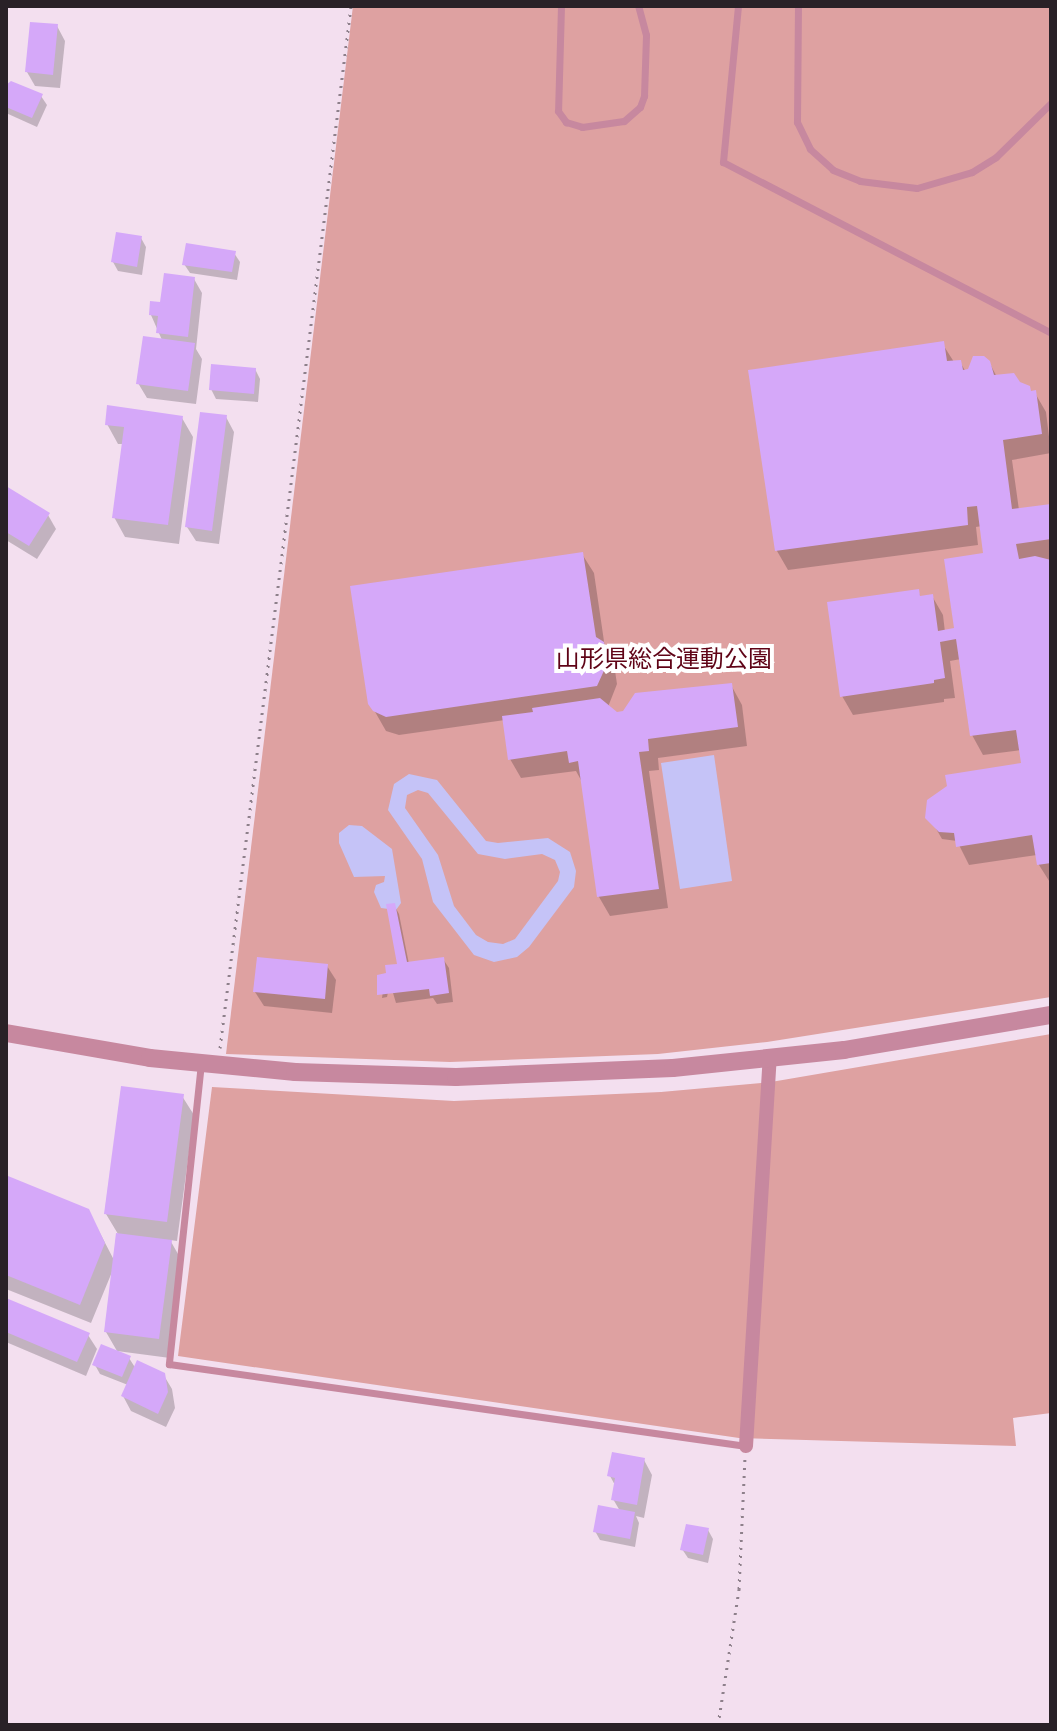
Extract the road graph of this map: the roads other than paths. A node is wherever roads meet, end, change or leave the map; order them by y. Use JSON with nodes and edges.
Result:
{"nodes":[{"id":1,"x":561,"y":6,"type":"edge"},
{"id":2,"x":638,"y":6,"type":"edge"},
{"id":3,"x":738,"y":6,"type":"edge"},
{"id":4,"x":798,"y":6,"type":"edge"},
{"id":5,"x":1051,"y":103,"type":"edge"},
{"id":6,"x":1051,"y":333,"type":"edge"},
{"id":7,"x":1051,"y":1015,"type":"edge"},
{"id":8,"x":6,"y":1033,"type":"edge"},
{"id":9,"x":770,"y":1058,"type":"junction"},
{"id":10,"x":210,"y":1063,"type":"junction"},
{"id":11,"x":746,"y":1446,"type":"joint"}],
"edges":[{"from":1,"to":2,"type":"lane"},
{"from":3,"to":6,"type":"lane"},
{"from":4,"to":5,"type":"lane"},
{"from":7,"to":9,"type":"street"},
{"from":8,"to":10,"type":"street"},
{"from":9,"to":10,"type":"street"},
{"from":9,"to":11,"type":"street"},
{"from":10,"to":11,"type":"lane"}]}
